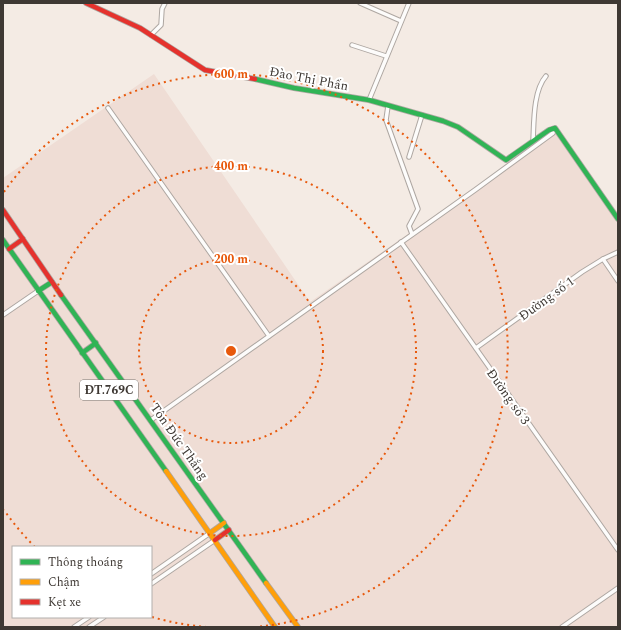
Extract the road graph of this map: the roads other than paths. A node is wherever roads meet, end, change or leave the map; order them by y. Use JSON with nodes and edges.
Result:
{"nodes":[{"id":1,"x":86,"y":3,"type":"edge"},
{"id":2,"x":165,"y":3,"type":"edge"},
{"id":3,"x":360,"y":3,"type":"edge"},
{"id":4,"x":409,"y":3,"type":"edge"},
{"id":5,"x":401,"y":21,"type":"junction"},
{"id":6,"x":151,"y":35,"type":"junction"},
{"id":7,"x":352,"y":45,"type":"dead end"},
{"id":8,"x":386,"y":56,"type":"junction"},
{"id":9,"x":546,"y":76,"type":"dead end"},
{"id":10,"x":369,"y":100,"type":"junction"},
{"id":11,"x":388,"y":106,"type":"junction"},
{"id":12,"x":108,"y":108,"type":"dead end"},
{"id":13,"x":422,"y":115,"type":"junction"},
{"id":14,"x":553,"y":134,"type":"dead end"},
{"id":15,"x":533,"y":141,"type":"junction"},
{"id":16,"x":409,"y":157,"type":"dead end"},
{"id":17,"x":3,"y":210,"type":"edge"},
{"id":18,"x":618,"y":219,"type":"edge"},
{"id":19,"x":412,"y":234,"type":"junction"},
{"id":20,"x":23,"y":239,"type":"junction"},
{"id":21,"x":3,"y":240,"type":"edge"},
{"id":22,"x":401,"y":242,"type":"junction"},
{"id":23,"x":9,"y":249,"type":"junction"},
{"id":24,"x":618,"y":252,"type":"edge"},
{"id":25,"x":603,"y":259,"type":"junction"},
{"id":26,"x":618,"y":281,"type":"edge"},
{"id":27,"x":52,"y":282,"type":"junction"},
{"id":28,"x":38,"y":291,"type":"junction"},
{"id":29,"x":3,"y":315,"type":"edge"},
{"id":30,"x":269,"y":336,"type":"junction"},
{"id":31,"x":96,"y":343,"type":"junction"},
{"id":32,"x":476,"y":348,"type":"junction"},
{"id":33,"x":82,"y":353,"type":"junction"},
{"id":34,"x":151,"y":420,"type":"junction"},
{"id":35,"x":224,"y":523,"type":"junction"},
{"id":36,"x":229,"y":530,"type":"junction"},
{"id":37,"x":210,"y":533,"type":"junction"},
{"id":38,"x":215,"y":540,"type":"junction"},
{"id":39,"x":618,"y":550,"type":"edge"},
{"id":40,"x":152,"y":573,"type":"edge"},
{"id":41,"x":152,"y":583,"type":"edge"},
{"id":42,"x":618,"y":588,"type":"edge"},
{"id":43,"x":88,"y":618,"type":"edge"},
{"id":44,"x":102,"y":618,"type":"edge"},
{"id":45,"x":74,"y":627,"type":"edge"},
{"id":46,"x":89,"y":627,"type":"edge"},
{"id":47,"x":275,"y":627,"type":"edge"},
{"id":48,"x":298,"y":627,"type":"edge"},
{"id":49,"x":562,"y":627,"type":"edge"}],
"edges":[{"from":1,"to":6,"type":"main road","name":"Đào Thị Phấn"},
{"from":2,"to":6,"type":"street"},
{"from":3,"to":5,"type":"street"},
{"from":4,"to":5,"type":"street"},
{"from":5,"to":8,"type":"street"},
{"from":6,"to":10,"type":"main road","name":"Đào Thị Phấn"},
{"from":7,"to":8,"type":"street"},
{"from":8,"to":10,"type":"street"},
{"from":9,"to":15,"type":"street"},
{"from":10,"to":11,"type":"main road","name":"Đào Thị Phấn"},
{"from":11,"to":13,"type":"main road","name":"Đào Thị Phấn"},
{"from":11,"to":19,"type":"street"},
{"from":12,"to":30,"type":"street"},
{"from":13,"to":15,"type":"main road","name":"Đào Thị Phấn"},
{"from":13,"to":16,"type":"street"},
{"from":14,"to":19,"type":"street"},
{"from":15,"to":18,"type":"main road"},
{"from":17,"to":20,"type":"main road","name":"Tôn Đức Thắng","number":"ĐT.769C"},
{"from":19,"to":22,"type":"street"},
{"from":20,"to":23,"type":"main road"},
{"from":20,"to":27,"type":"main road","name":"Tôn Đức Thắng","number":"ĐT.769C"},
{"from":21,"to":23,"type":"main road","number":"ĐT.769C"},
{"from":22,"to":30,"type":"street"},
{"from":22,"to":32,"type":"street","name":"Đường số 3"},
{"from":23,"to":28,"type":"main road","number":"ĐT.769C"},
{"from":24,"to":25,"type":"street","name":"Đường số 1"},
{"from":25,"to":26,"type":"street"},
{"from":25,"to":32,"type":"street","name":"Đường số 1"},
{"from":27,"to":28,"type":"main road"},
{"from":27,"to":31,"type":"main road","name":"Tôn Đức Thắng","number":"ĐT.769C"},
{"from":28,"to":29,"type":"street"},
{"from":28,"to":33,"type":"main road","number":"ĐT.769C"},
{"from":30,"to":34,"type":"street"},
{"from":31,"to":33,"type":"main road"},
{"from":31,"to":34,"type":"main road","name":"Tôn Đức Thắng","number":"ĐT.769C"},
{"from":32,"to":39,"type":"street","name":"Đường số 3"},
{"from":33,"to":37,"type":"main road","number":"ĐT.769C"},
{"from":34,"to":35,"type":"main road","name":"Tôn Đức Thắng","number":"ĐT.769C"},
{"from":35,"to":36,"type":"main road","name":"Tôn Đức Thắng","number":"ĐT.769C"},
{"from":35,"to":37,"type":"main road"},
{"from":36,"to":38,"type":"main road"},
{"from":36,"to":48,"type":"main road","name":"Tôn Đức Thắng","number":"ĐT.769C"},
{"from":37,"to":38,"type":"main road","number":"ĐT.769C"},
{"from":37,"to":40,"type":"street"},
{"from":38,"to":41,"type":"street"},
{"from":38,"to":47,"type":"main road","number":"ĐT.769C"},
{"from":42,"to":49,"type":"street"},
{"from":43,"to":45,"type":"street"},
{"from":44,"to":46,"type":"street"}]}
